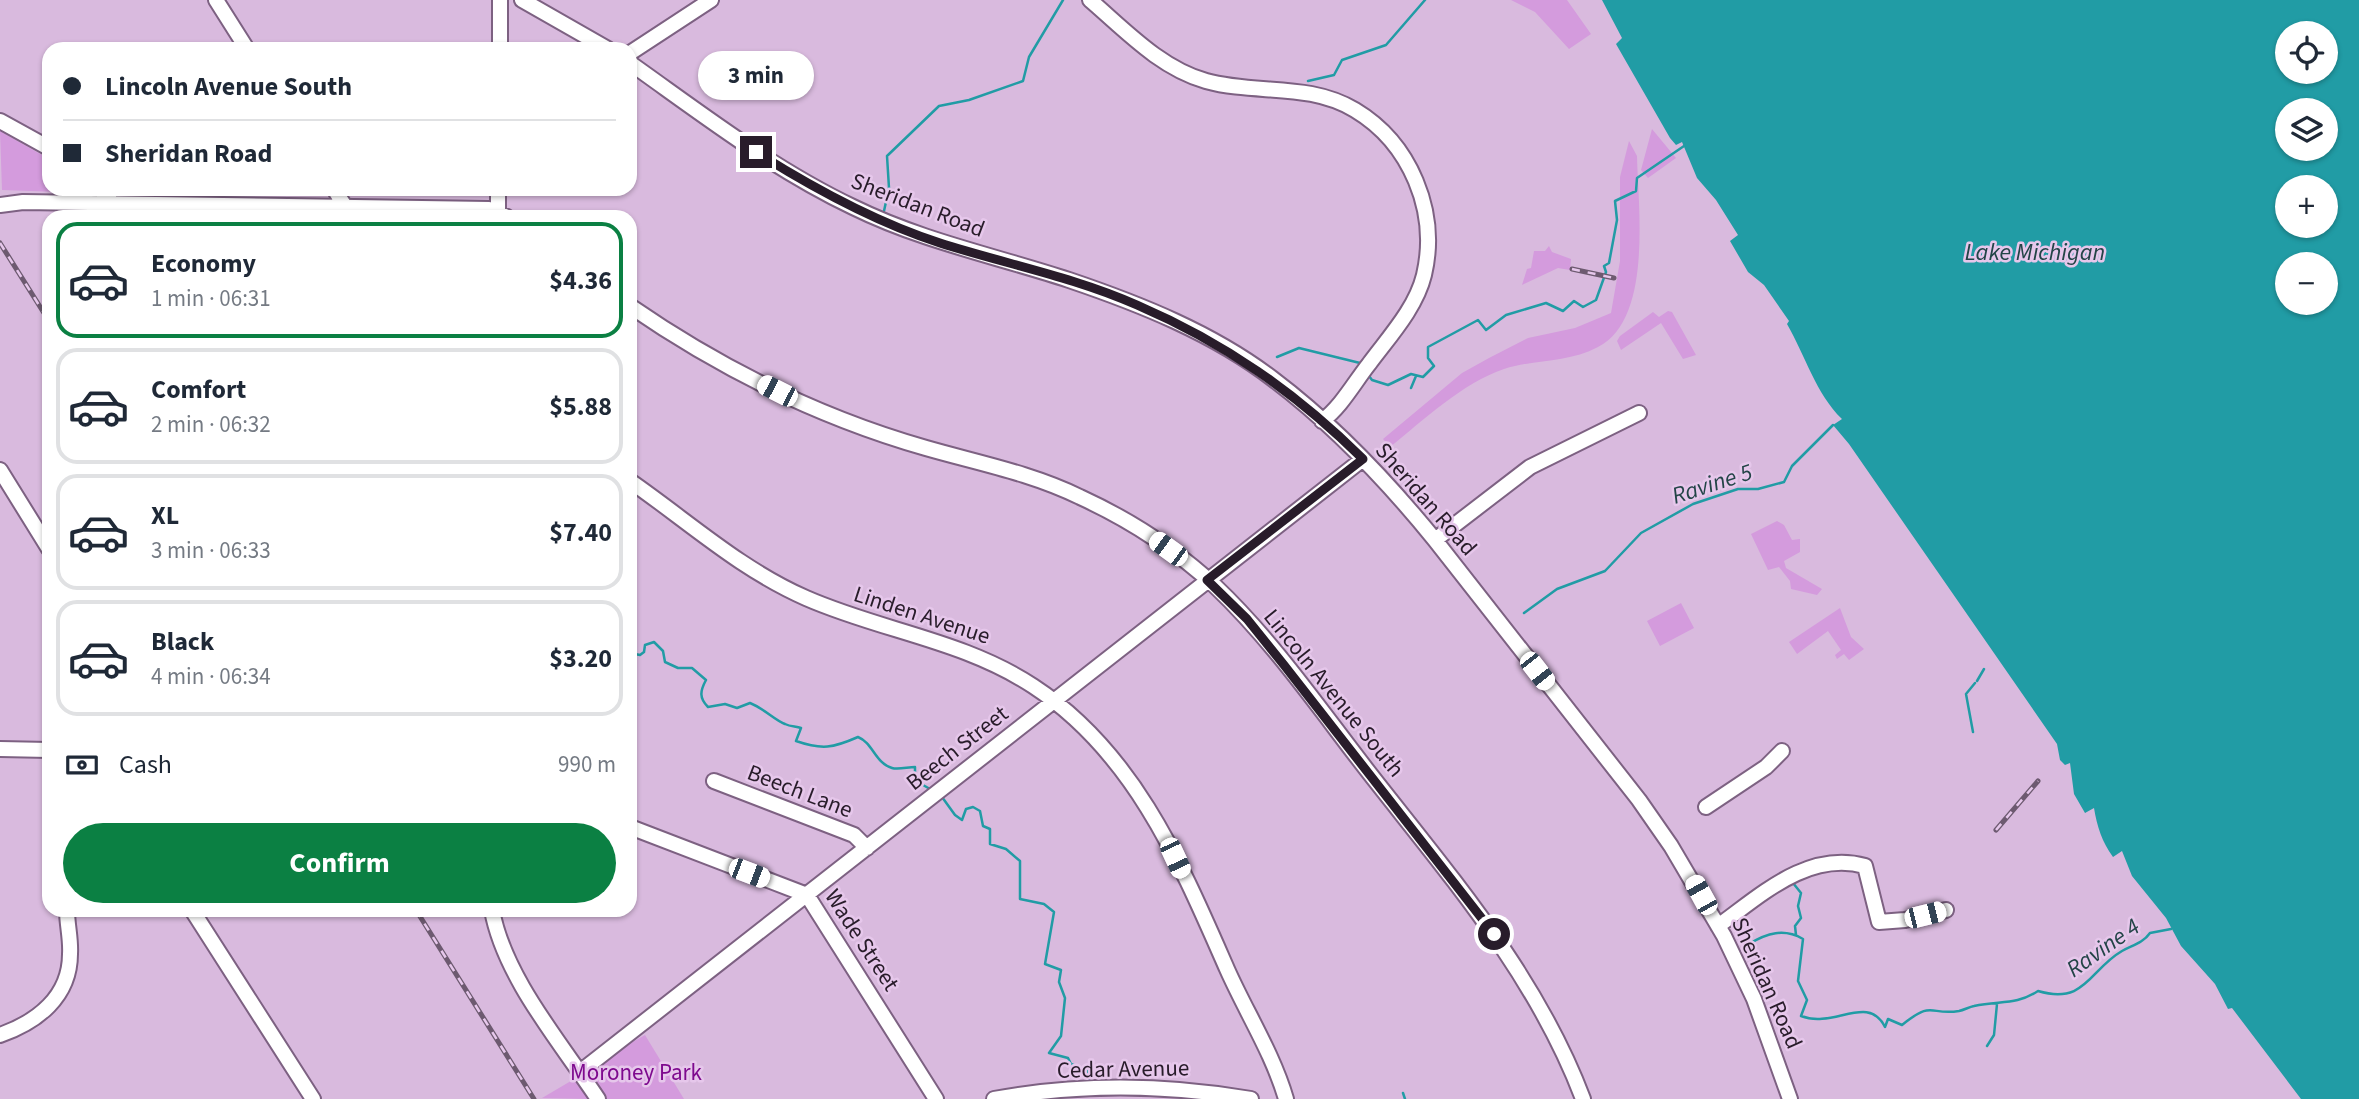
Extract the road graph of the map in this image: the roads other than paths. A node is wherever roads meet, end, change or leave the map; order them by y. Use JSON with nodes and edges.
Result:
{"nodes":[{"id":1,"x":216,"y":0,"type":"edge"},
{"id":2,"x":500,"y":0,"type":"edge"},
{"id":3,"x":522,"y":0,"type":"edge"},
{"id":4,"x":711,"y":0,"type":"edge"},
{"id":5,"x":1090,"y":0,"type":"edge"},
{"id":6,"x":243,"y":42,"type":"edge"},
{"id":7,"x":499,"y":42,"type":"edge"},
{"id":8,"x":596,"y":42,"type":"edge"},
{"id":9,"x":637,"y":48,"type":"edge"},
{"id":10,"x":637,"y":68,"type":"edge"},
{"id":11,"x":0,"y":121,"type":"edge"},
{"id":12,"x":42,"y":144,"type":"edge"},
{"id":13,"x":107,"y":196,"type":"edge"},
{"id":14,"x":0,"y":205,"type":"edge"},
{"id":15,"x":108,"y":210,"type":"edge"},
{"id":16,"x":118,"y":210,"type":"edge"},
{"id":17,"x":637,"y":310,"type":"edge"},
{"id":18,"x":1639,"y":413,"type":"dead end"},
{"id":19,"x":1322,"y":421,"type":"junction"},
{"id":20,"x":1363,"y":459,"type":"junction"},
{"id":21,"x":0,"y":470,"type":"edge"},
{"id":22,"x":637,"y":486,"type":"edge"},
{"id":23,"x":42,"y":538,"type":"edge"},
{"id":24,"x":1434,"y":540,"type":"junction"},
{"id":25,"x":1207,"y":580,"type":"junction"},
{"id":26,"x":1053,"y":701,"type":"junction"},
{"id":27,"x":0,"y":749,"type":"edge"},
{"id":28,"x":42,"y":750,"type":"edge"},
{"id":29,"x":1782,"y":751,"type":"dead end"},
{"id":30,"x":714,"y":781,"type":"dead end"},
{"id":31,"x":1706,"y":807,"type":"dead end"},
{"id":32,"x":637,"y":830,"type":"edge"},
{"id":33,"x":867,"y":848,"type":"junction"},
{"id":34,"x":807,"y":895,"type":"junction"},
{"id":35,"x":1946,"y":910,"type":"dead end"},
{"id":36,"x":67,"y":917,"type":"edge"},
{"id":37,"x":196,"y":917,"type":"edge"},
{"id":38,"x":494,"y":917,"type":"edge"},
{"id":39,"x":1718,"y":926,"type":"junction"},
{"id":40,"x":0,"y":1035,"type":"edge"},
{"id":41,"x":580,"y":1072,"type":"junction"},
{"id":42,"x":313,"y":1099,"type":"edge"},
{"id":43,"x":598,"y":1099,"type":"edge"},
{"id":44,"x":936,"y":1099,"type":"edge"},
{"id":45,"x":994,"y":1099,"type":"edge"},
{"id":46,"x":1251,"y":1099,"type":"edge"},
{"id":47,"x":1286,"y":1099,"type":"edge"},
{"id":48,"x":1583,"y":1099,"type":"edge"},
{"id":49,"x":1790,"y":1099,"type":"edge"}],
"edges":[{"from":1,"to":6,"type":"street"},
{"from":2,"to":7,"type":"street"},
{"from":3,"to":8,"type":"street"},
{"from":4,"to":9,"type":"street"},
{"from":5,"to":19,"type":"street"},
{"from":10,"to":19,"type":"street","name":"Sheridan Road"},
{"from":11,"to":12,"type":"street"},
{"from":13,"to":16,"type":"street"},
{"from":14,"to":15,"type":"street"},
{"from":17,"to":25,"type":"street","name":"Lincoln Avenue South"},
{"from":18,"to":24,"type":"street"},
{"from":19,"to":20,"type":"street","name":"Sheridan Road"},
{"from":20,"to":24,"type":"street","name":"Sheridan Road"},
{"from":20,"to":25,"type":"street","name":"Beech Street"},
{"from":21,"to":23,"type":"street"},
{"from":22,"to":26,"type":"street","name":"Linden Avenue"},
{"from":24,"to":39,"type":"street","name":"Sheridan Road"},
{"from":25,"to":26,"type":"street","name":"Beech Street"},
{"from":25,"to":48,"type":"street","name":"Lincoln Avenue South"},
{"from":26,"to":33,"type":"street","name":"Beech Street"},
{"from":26,"to":47,"type":"street","name":"Linden Avenue"},
{"from":27,"to":28,"type":"street"},
{"from":29,"to":31,"type":"street"},
{"from":30,"to":33,"type":"street","name":"Beech Lane"},
{"from":32,"to":34,"type":"street","name":"Wade Street"},
{"from":33,"to":34,"type":"street","name":"Beech Street"},
{"from":34,"to":41,"type":"street","name":"Beech Street"},
{"from":34,"to":44,"type":"street","name":"Wade Street"},
{"from":35,"to":39,"type":"street"},
{"from":36,"to":40,"type":"street"},
{"from":37,"to":42,"type":"street"},
{"from":38,"to":41,"type":"street"},
{"from":39,"to":49,"type":"street","name":"Sheridan Road"},
{"from":41,"to":43,"type":"street"},
{"from":45,"to":46,"type":"street","name":"Cedar Avenue"}]}
